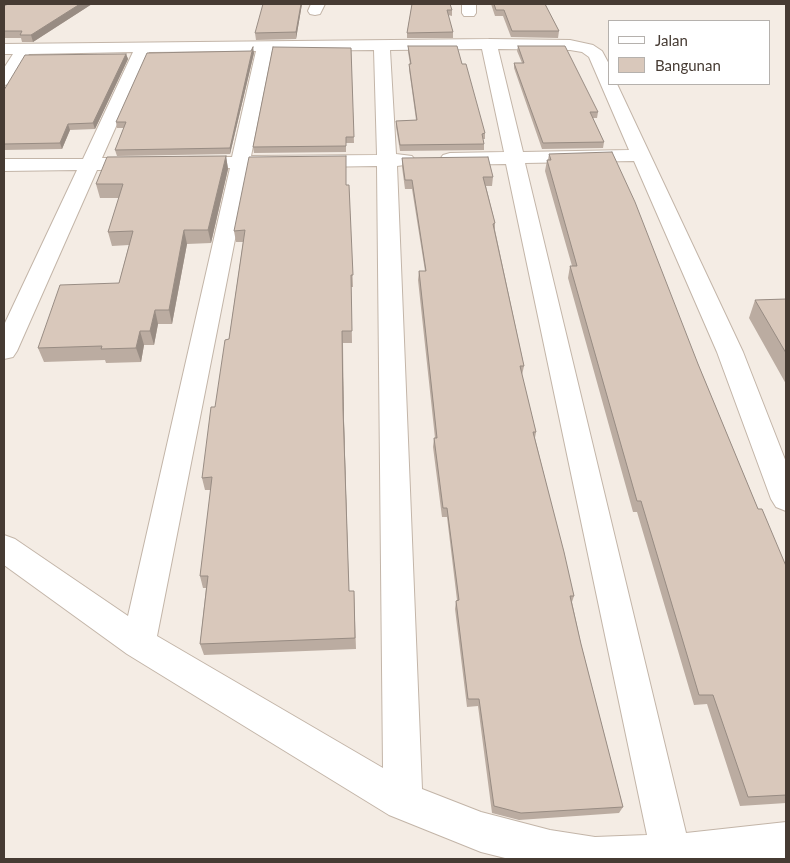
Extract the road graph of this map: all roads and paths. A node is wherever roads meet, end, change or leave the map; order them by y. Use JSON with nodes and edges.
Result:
{"nodes":[{"id":1,"x":489,"y":44,"type":"junction"},
{"id":2,"x":382,"y":46,"type":"junction"},
{"id":3,"x":265,"y":47,"type":"junction"},
{"id":4,"x":143,"y":48,"type":"junction"},
{"id":5,"x":4,"y":49,"type":"edge"},
{"id":6,"x":24,"y":49,"type":"junction"},
{"id":7,"x":4,"y":80,"type":"edge"},
{"id":8,"x":608,"y":81,"type":"edge"},
{"id":9,"x":610,"y":85,"type":"edge"},
{"id":10,"x":641,"y":156,"type":"junction"},
{"id":11,"x":514,"y":157,"type":"junction"},
{"id":12,"x":387,"y":160,"type":"junction"},
{"id":13,"x":240,"y":163,"type":"junction"},
{"id":14,"x":4,"y":165,"type":"edge"},
{"id":15,"x":91,"y":165,"type":"junction"},
{"id":16,"x":4,"y":351,"type":"edge"},
{"id":17,"x":786,"y":499,"type":"edge"},
{"id":18,"x":4,"y":548,"type":"edge"},
{"id":19,"x":139,"y":643,"type":"junction"},
{"id":20,"x":404,"y":801,"type":"junction"},
{"id":21,"x":786,"y":842,"type":"edge"},
{"id":22,"x":671,"y":855,"type":"junction"}],
"edges":[{"from":1,"to":2,"type":"street"},
{"from":1,"to":8,"type":"street"},
{"from":1,"to":11,"type":"street"},
{"from":2,"to":3,"type":"street"},
{"from":2,"to":12,"type":"street"},
{"from":3,"to":4,"type":"street"},
{"from":3,"to":13,"type":"street"},
{"from":4,"to":6,"type":"street"},
{"from":4,"to":15,"type":"street"},
{"from":5,"to":6,"type":"street"},
{"from":6,"to":7,"type":"street"},
{"from":9,"to":10,"type":"street"},
{"from":10,"to":11,"type":"street"},
{"from":10,"to":17,"type":"street"},
{"from":11,"to":12,"type":"street"},
{"from":11,"to":22,"type":"street"},
{"from":12,"to":13,"type":"street"},
{"from":12,"to":20,"type":"street"},
{"from":13,"to":15,"type":"street"},
{"from":13,"to":19,"type":"street"},
{"from":14,"to":15,"type":"street"},
{"from":15,"to":16,"type":"street"},
{"from":18,"to":19,"type":"street"},
{"from":19,"to":20,"type":"street"},
{"from":20,"to":22,"type":"street"},
{"from":21,"to":22,"type":"street"}]}
